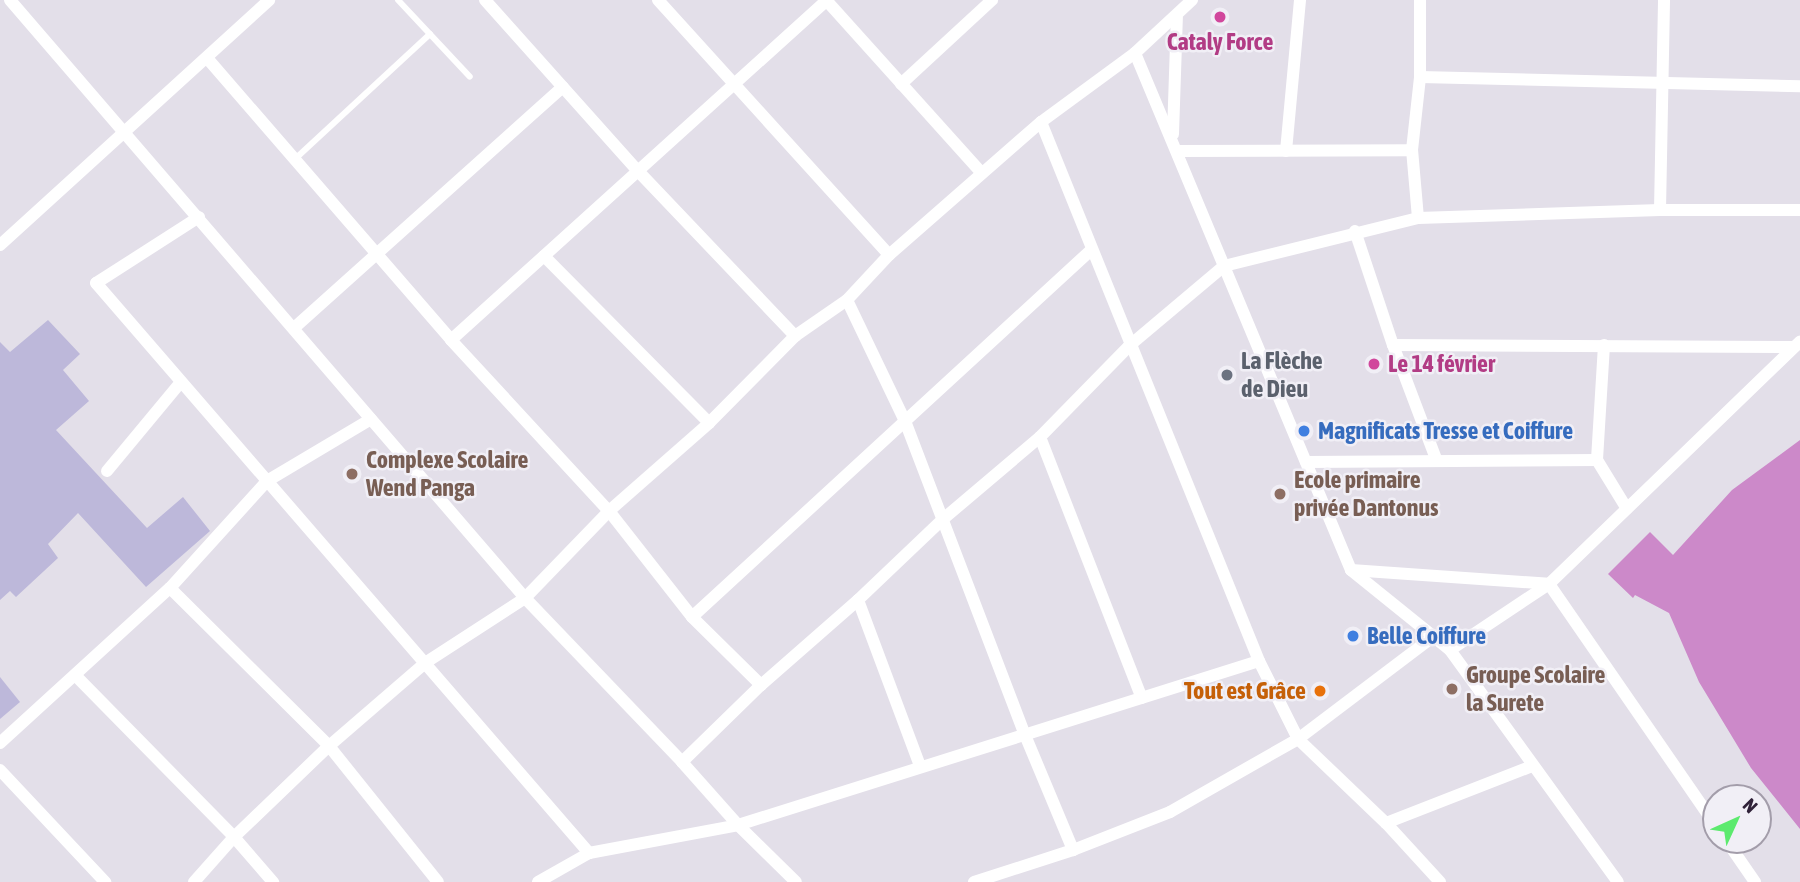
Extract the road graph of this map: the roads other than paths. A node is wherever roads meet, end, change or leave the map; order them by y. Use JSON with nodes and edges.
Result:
{"nodes":[{"id":1,"x":10,"y":0,"type":"edge"},
{"id":2,"x":269,"y":0,"type":"edge"},
{"id":3,"x":398,"y":0,"type":"edge"},
{"id":4,"x":485,"y":0,"type":"edge"},
{"id":5,"x":658,"y":0,"type":"edge"},
{"id":6,"x":827,"y":0,"type":"edge"},
{"id":7,"x":992,"y":0,"type":"edge"},
{"id":8,"x":1192,"y":0,"type":"edge"},
{"id":9,"x":1300,"y":0,"type":"edge"},
{"id":10,"x":1420,"y":0,"type":"edge"},
{"id":11,"x":1664,"y":0,"type":"edge"},
{"id":12,"x":1177,"y":15,"type":"junction"},
{"id":13,"x":430,"y":34,"type":"junction"},
{"id":14,"x":1135,"y":53,"type":"junction"},
{"id":15,"x":207,"y":58,"type":"junction"},
{"id":16,"x":1420,"y":76,"type":"junction"},
{"id":17,"x":470,"y":77,"type":"dead end"},
{"id":18,"x":901,"y":84,"type":"junction"},
{"id":19,"x":734,"y":85,"type":"junction"},
{"id":20,"x":1663,"y":85,"type":"junction"},
{"id":21,"x":1800,"y":86,"type":"edge"},
{"id":22,"x":563,"y":87,"type":"junction"},
{"id":23,"x":1041,"y":122,"type":"junction"},
{"id":24,"x":124,"y":132,"type":"junction"},
{"id":25,"x":1173,"y":138,"type":"junction"},
{"id":26,"x":1412,"y":150,"type":"junction"},
{"id":27,"x":1178,"y":151,"type":"junction"},
{"id":28,"x":1286,"y":151,"type":"junction"},
{"id":29,"x":295,"y":159,"type":"junction"},
{"id":30,"x":638,"y":171,"type":"junction"},
{"id":31,"x":982,"y":173,"type":"junction"},
{"id":32,"x":1660,"y":210,"type":"junction"},
{"id":33,"x":1800,"y":210,"type":"edge"},
{"id":34,"x":199,"y":217,"type":"junction"},
{"id":35,"x":1418,"y":218,"type":"junction"},
{"id":36,"x":1356,"y":232,"type":"junction"},
{"id":37,"x":0,"y":245,"type":"edge"},
{"id":38,"x":1090,"y":251,"type":"junction"},
{"id":39,"x":377,"y":254,"type":"junction"},
{"id":40,"x":889,"y":255,"type":"junction"},
{"id":41,"x":544,"y":256,"type":"junction"},
{"id":42,"x":1224,"y":266,"type":"junction"},
{"id":43,"x":847,"y":300,"type":"junction"},
{"id":44,"x":295,"y":328,"type":"junction"},
{"id":45,"x":795,"y":336,"type":"junction"},
{"id":46,"x":452,"y":340,"type":"junction"},
{"id":47,"x":1393,"y":345,"type":"junction"},
{"id":48,"x":1604,"y":345,"type":"junction"},
{"id":49,"x":1797,"y":345,"type":"edge"},
{"id":50,"x":1129,"y":346,"type":"junction"},
{"id":51,"x":181,"y":382,"type":"junction"},
{"id":52,"x":371,"y":419,"type":"junction"},
{"id":53,"x":905,"y":421,"type":"junction"},
{"id":54,"x":709,"y":423,"type":"junction"},
{"id":55,"x":1040,"y":437,"type":"junction"},
{"id":56,"x":1436,"y":459,"type":"junction"},
{"id":57,"x":1598,"y":460,"type":"junction"},
{"id":58,"x":1306,"y":462,"type":"junction"},
{"id":59,"x":107,"y":471,"type":"dead end"},
{"id":60,"x":267,"y":481,"type":"junction"},
{"id":61,"x":1626,"y":509,"type":"junction"},
{"id":62,"x":609,"y":511,"type":"junction"},
{"id":63,"x":942,"y":520,"type":"junction"},
{"id":64,"x":1351,"y":570,"type":"junction"},
{"id":65,"x":1549,"y":584,"type":"junction"},
{"id":66,"x":170,"y":588,"type":"junction"},
{"id":67,"x":525,"y":598,"type":"junction"},
{"id":68,"x":858,"y":600,"type":"junction"},
{"id":69,"x":692,"y":617,"type":"junction"},
{"id":70,"x":1433,"y":637,"type":"junction"},
{"id":71,"x":1450,"y":650,"type":"junction"},
{"id":72,"x":1259,"y":661,"type":"junction"},
{"id":73,"x":425,"y":663,"type":"junction"},
{"id":74,"x":75,"y":675,"type":"junction"},
{"id":75,"x":761,"y":685,"type":"junction"},
{"id":76,"x":1142,"y":698,"type":"junction"},
{"id":77,"x":1025,"y":735,"type":"junction"},
{"id":78,"x":1298,"y":739,"type":"junction"},
{"id":79,"x":0,"y":743,"type":"edge"},
{"id":80,"x":329,"y":746,"type":"junction"},
{"id":81,"x":682,"y":762,"type":"junction"},
{"id":82,"x":920,"y":766,"type":"junction"},
{"id":83,"x":1532,"y":766,"type":"junction"},
{"id":84,"x":0,"y":770,"type":"edge"},
{"id":85,"x":1702,"y":806,"type":"edge"},
{"id":86,"x":1386,"y":823,"type":"junction"},
{"id":87,"x":737,"y":825,"type":"junction"},
{"id":88,"x":234,"y":837,"type":"junction"},
{"id":89,"x":1073,"y":850,"type":"junction"},
{"id":90,"x":589,"y":853,"type":"junction"},
{"id":91,"x":1736,"y":854,"type":"edge"},
{"id":92,"x":105,"y":882,"type":"edge"},
{"id":93,"x":194,"y":882,"type":"edge"},
{"id":94,"x":273,"y":882,"type":"edge"},
{"id":95,"x":438,"y":882,"type":"edge"},
{"id":96,"x":538,"y":882,"type":"edge"},
{"id":97,"x":796,"y":882,"type":"edge"},
{"id":98,"x":974,"y":882,"type":"edge"},
{"id":99,"x":1440,"y":882,"type":"edge"},
{"id":100,"x":1618,"y":882,"type":"edge"},
{"id":101,"x":1755,"y":882,"type":"edge"}],
"edges":[{"from":1,"to":24,"type":"street"},
{"from":2,"to":15,"type":"street"},
{"from":3,"to":13,"type":"lane"},
{"from":4,"to":22,"type":"street"},
{"from":5,"to":19,"type":"street"},
{"from":6,"to":18,"type":"street"},
{"from":6,"to":19,"type":"street"},
{"from":7,"to":18,"type":"street"},
{"from":8,"to":12,"type":"street"},
{"from":9,"to":28,"type":"street"},
{"from":10,"to":16,"type":"street"},
{"from":11,"to":20,"type":"street"},
{"from":12,"to":14,"type":"street"},
{"from":12,"to":25,"type":"street"},
{"from":13,"to":17,"type":"lane"},
{"from":13,"to":29,"type":"lane"},
{"from":14,"to":23,"type":"street"},
{"from":14,"to":25,"type":"street"},
{"from":15,"to":24,"type":"street"},
{"from":15,"to":29,"type":"street"},
{"from":16,"to":20,"type":"street"},
{"from":16,"to":26,"type":"street"},
{"from":18,"to":31,"type":"street"},
{"from":19,"to":30,"type":"street"},
{"from":19,"to":40,"type":"street"},
{"from":20,"to":21,"type":"street"},
{"from":20,"to":32,"type":"street"},
{"from":22,"to":30,"type":"street"},
{"from":22,"to":39,"type":"street"},
{"from":23,"to":31,"type":"street"},
{"from":23,"to":38,"type":"street"},
{"from":24,"to":34,"type":"street"},
{"from":24,"to":37,"type":"street"},
{"from":25,"to":27,"type":"street"},
{"from":26,"to":28,"type":"street"},
{"from":26,"to":35,"type":"street"},
{"from":27,"to":28,"type":"street"},
{"from":27,"to":42,"type":"street"},
{"from":29,"to":39,"type":"street"},
{"from":30,"to":41,"type":"street"},
{"from":30,"to":45,"type":"street"},
{"from":31,"to":40,"type":"street"},
{"from":32,"to":33,"type":"street"},
{"from":32,"to":35,"type":"street"},
{"from":34,"to":44,"type":"street"},
{"from":34,"to":51,"type":"street"},
{"from":35,"to":36,"type":"street"},
{"from":36,"to":42,"type":"street"},
{"from":36,"to":47,"type":"street"},
{"from":38,"to":50,"type":"street"},
{"from":38,"to":53,"type":"street"},
{"from":39,"to":44,"type":"street"},
{"from":39,"to":46,"type":"street"},
{"from":40,"to":43,"type":"street"},
{"from":41,"to":46,"type":"street"},
{"from":41,"to":54,"type":"street"},
{"from":42,"to":50,"type":"street"},
{"from":42,"to":58,"type":"street"},
{"from":43,"to":45,"type":"street"},
{"from":43,"to":53,"type":"street"},
{"from":44,"to":52,"type":"street"},
{"from":45,"to":54,"type":"street"},
{"from":46,"to":62,"type":"street"},
{"from":47,"to":48,"type":"street"},
{"from":47,"to":56,"type":"street"},
{"from":48,"to":49,"type":"street"},
{"from":48,"to":57,"type":"street"},
{"from":49,"to":61,"type":"street"},
{"from":50,"to":55,"type":"street"},
{"from":50,"to":72,"type":"street"},
{"from":51,"to":59,"type":"street"},
{"from":51,"to":60,"type":"street"},
{"from":52,"to":60,"type":"street"},
{"from":52,"to":67,"type":"street"},
{"from":53,"to":63,"type":"street"},
{"from":53,"to":69,"type":"street"},
{"from":54,"to":62,"type":"street"},
{"from":55,"to":63,"type":"street"},
{"from":55,"to":76,"type":"street"},
{"from":56,"to":57,"type":"street"},
{"from":56,"to":58,"type":"street"},
{"from":57,"to":61,"type":"street"},
{"from":58,"to":64,"type":"street"},
{"from":60,"to":66,"type":"street"},
{"from":60,"to":73,"type":"street"},
{"from":61,"to":65,"type":"street"},
{"from":62,"to":67,"type":"street"},
{"from":62,"to":69,"type":"street"},
{"from":63,"to":68,"type":"street"},
{"from":63,"to":77,"type":"street"},
{"from":64,"to":65,"type":"street"},
{"from":64,"to":70,"type":"street"},
{"from":65,"to":71,"type":"street"},
{"from":65,"to":85,"type":"street"},
{"from":66,"to":74,"type":"street"},
{"from":66,"to":80,"type":"street"},
{"from":67,"to":73,"type":"street"},
{"from":67,"to":81,"type":"street"},
{"from":68,"to":75,"type":"street"},
{"from":68,"to":82,"type":"street"},
{"from":69,"to":75,"type":"street"},
{"from":70,"to":71,"type":"street"},
{"from":70,"to":78,"type":"street"},
{"from":71,"to":83,"type":"street"},
{"from":72,"to":76,"type":"street"},
{"from":72,"to":78,"type":"street"},
{"from":73,"to":80,"type":"street"},
{"from":73,"to":90,"type":"street"},
{"from":74,"to":79,"type":"street"},
{"from":74,"to":88,"type":"street"},
{"from":75,"to":81,"type":"street"},
{"from":76,"to":77,"type":"street"},
{"from":77,"to":82,"type":"street"},
{"from":77,"to":89,"type":"street"},
{"from":78,"to":86,"type":"street"},
{"from":78,"to":89,"type":"street"},
{"from":80,"to":88,"type":"street"},
{"from":80,"to":95,"type":"street"},
{"from":81,"to":87,"type":"street"},
{"from":82,"to":87,"type":"street"},
{"from":83,"to":86,"type":"street"},
{"from":83,"to":100,"type":"street"},
{"from":84,"to":92,"type":"street"},
{"from":86,"to":99,"type":"street"},
{"from":87,"to":90,"type":"street"},
{"from":87,"to":97,"type":"street"},
{"from":88,"to":93,"type":"street"},
{"from":88,"to":94,"type":"street"},
{"from":89,"to":98,"type":"street"},
{"from":90,"to":96,"type":"street"},
{"from":91,"to":101,"type":"street"}]}
